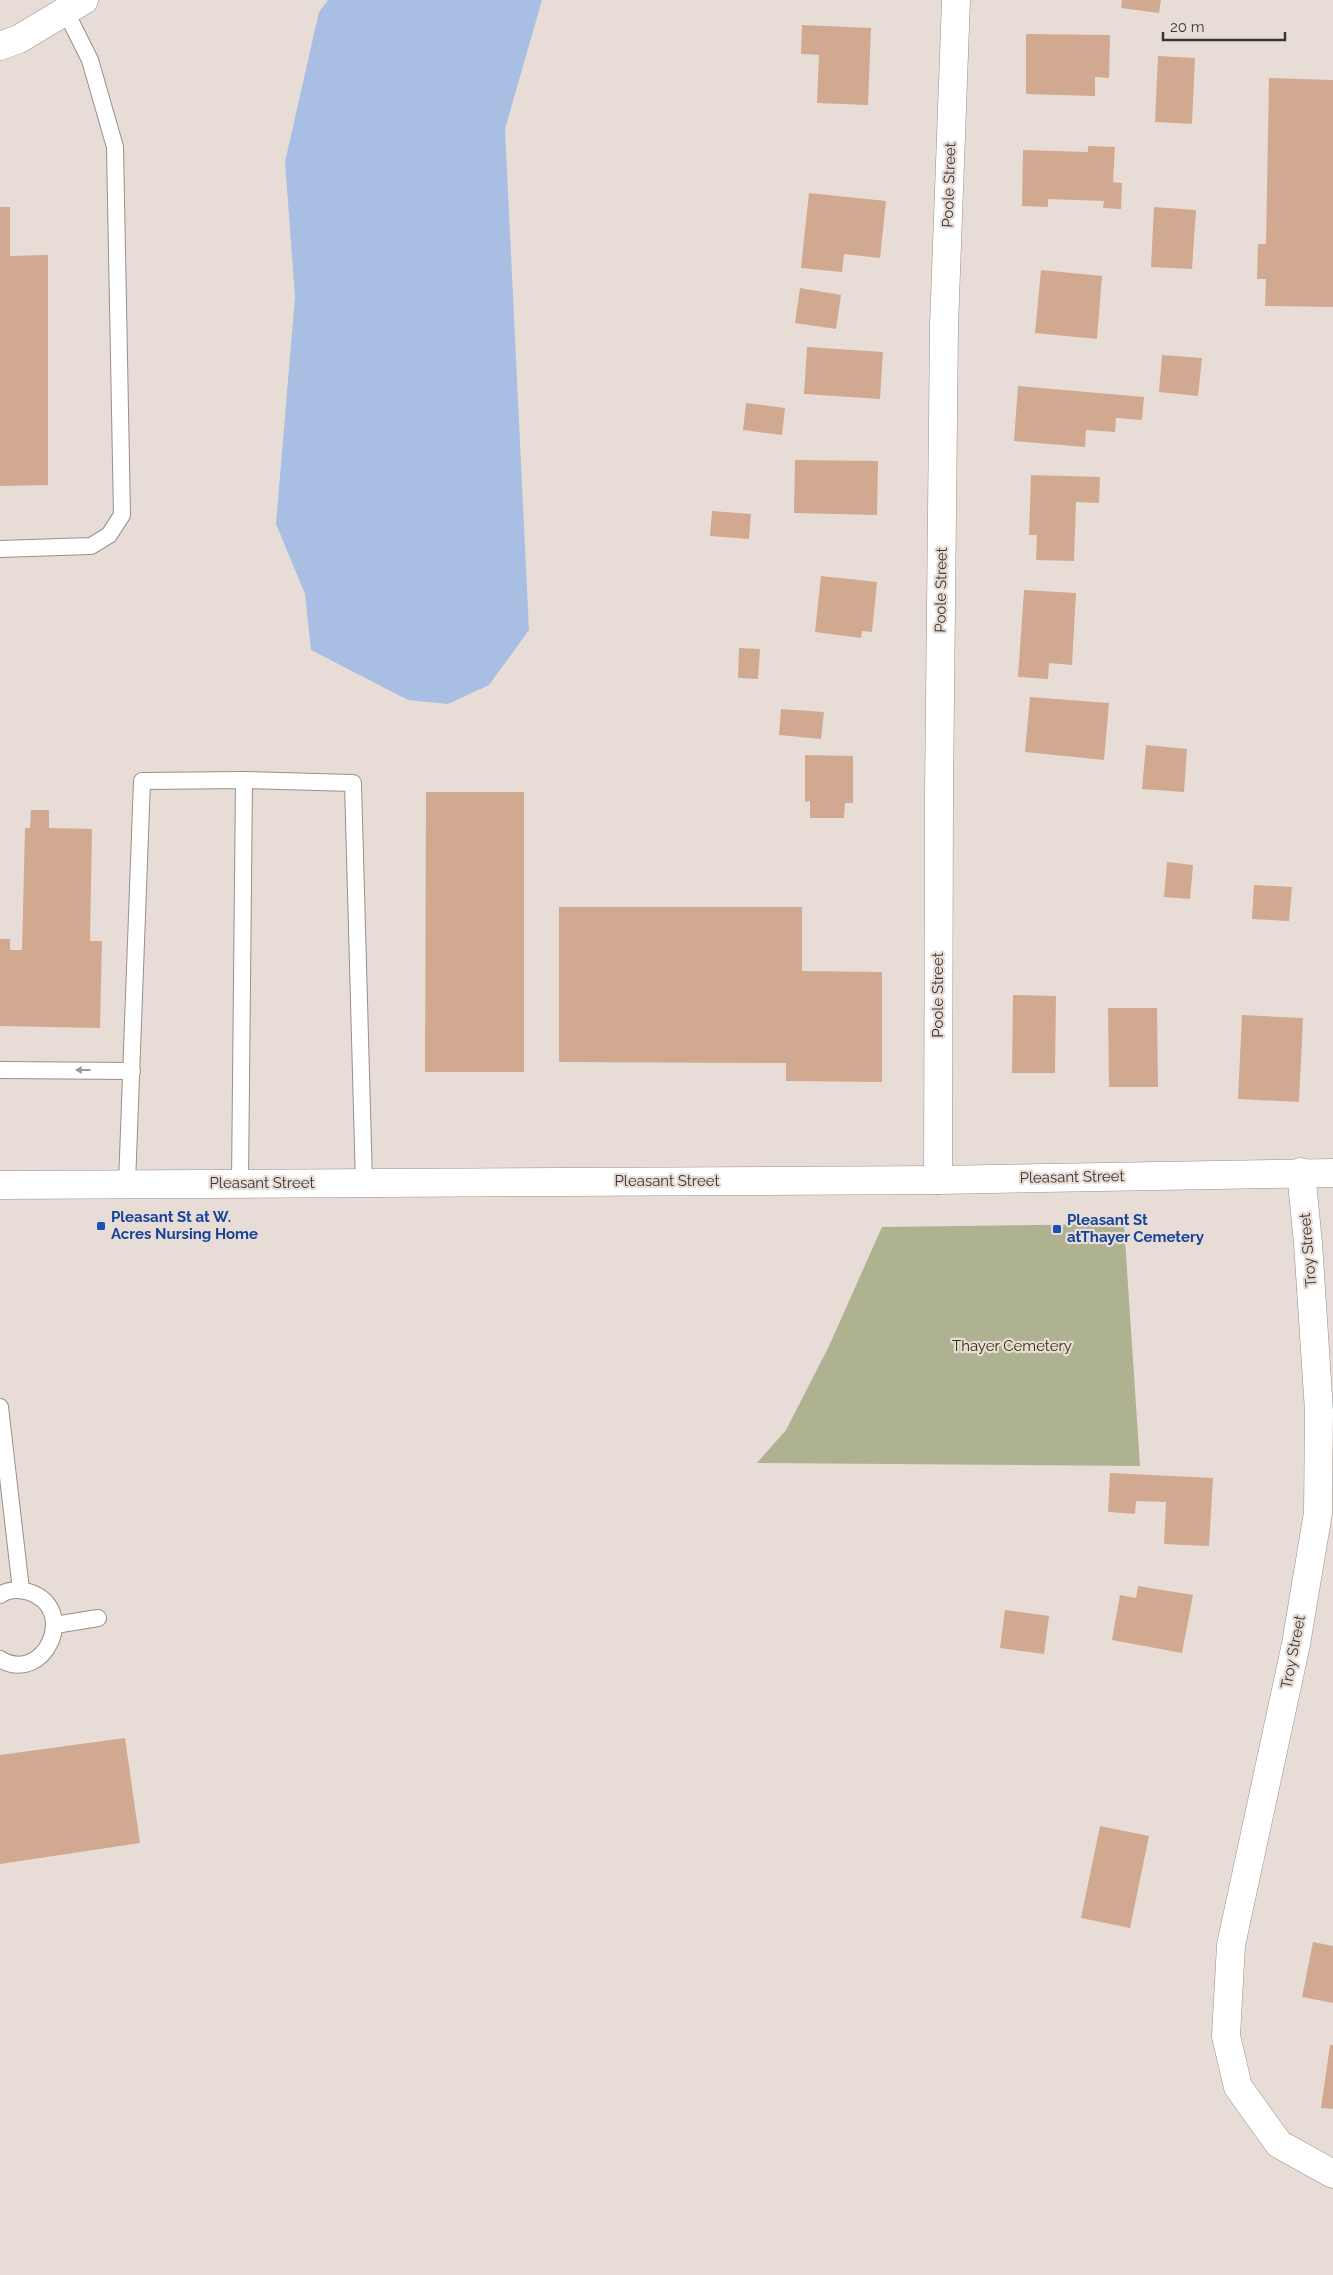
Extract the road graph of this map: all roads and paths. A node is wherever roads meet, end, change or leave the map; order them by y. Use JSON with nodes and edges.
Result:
{"nodes":[{"id":1,"x":956,"y":0,"type":"edge"},
{"id":2,"x":75,"y":6,"type":"edge"},
{"id":3,"x":0,"y":46,"type":"edge"},
{"id":4,"x":0,"y":549,"type":"edge"},
{"id":5,"x":244,"y":780,"type":"junction"},
{"id":6,"x":0,"y":1070,"type":"edge"},
{"id":7,"x":132,"y":1070,"type":"junction"},
{"id":8,"x":1301,"y":1172,"type":"junction"},
{"id":9,"x":1333,"y":1173,"type":"edge"},
{"id":10,"x":938,"y":1180,"type":"junction"},
{"id":11,"x":364,"y":1183,"type":"junction"},
{"id":12,"x":127,"y":1184,"type":"junction"},
{"id":13,"x":240,"y":1184,"type":"junction"},
{"id":14,"x":0,"y":1185,"type":"edge"},
{"id":15,"x":0,"y":1407,"type":"edge"},
{"id":16,"x":21,"y":1590,"type":"junction"},
{"id":17,"x":0,"y":1595,"type":"edge"},
{"id":18,"x":98,"y":1618,"type":"dead end"},
{"id":19,"x":55,"y":1625,"type":"junction"},
{"id":20,"x":0,"y":1659,"type":"edge"},
{"id":21,"x":1333,"y":2174,"type":"edge"}],
"edges":[{"from":1,"to":10,"type":"street","name":"Poole Street"},
{"from":2,"to":3,"type":"street"},
{"from":2,"to":4,"type":"lane"},
{"from":5,"to":7,"type":"lane"},
{"from":5,"to":11,"type":"lane"},
{"from":5,"to":13,"type":"lane"},
{"from":7,"to":6,"type":"lane","one_way":true},
{"from":7,"to":12,"type":"lane"},
{"from":8,"to":9,"type":"street","name":"Pleasant Street"},
{"from":8,"to":10,"type":"street","name":"Pleasant Street"},
{"from":8,"to":21,"type":"street","name":"Troy Street"},
{"from":10,"to":11,"type":"street","name":"Pleasant Street"},
{"from":11,"to":13,"type":"street","name":"Pleasant Street"},
{"from":12,"to":13,"type":"street","name":"Pleasant Street"},
{"from":12,"to":14,"type":"street","name":"Pleasant Street"},
{"from":15,"to":16,"type":"lane"},
{"from":16,"to":17,"type":"lane"},
{"from":16,"to":19,"type":"lane"},
{"from":18,"to":19,"type":"lane"},
{"from":19,"to":20,"type":"lane"}]}
